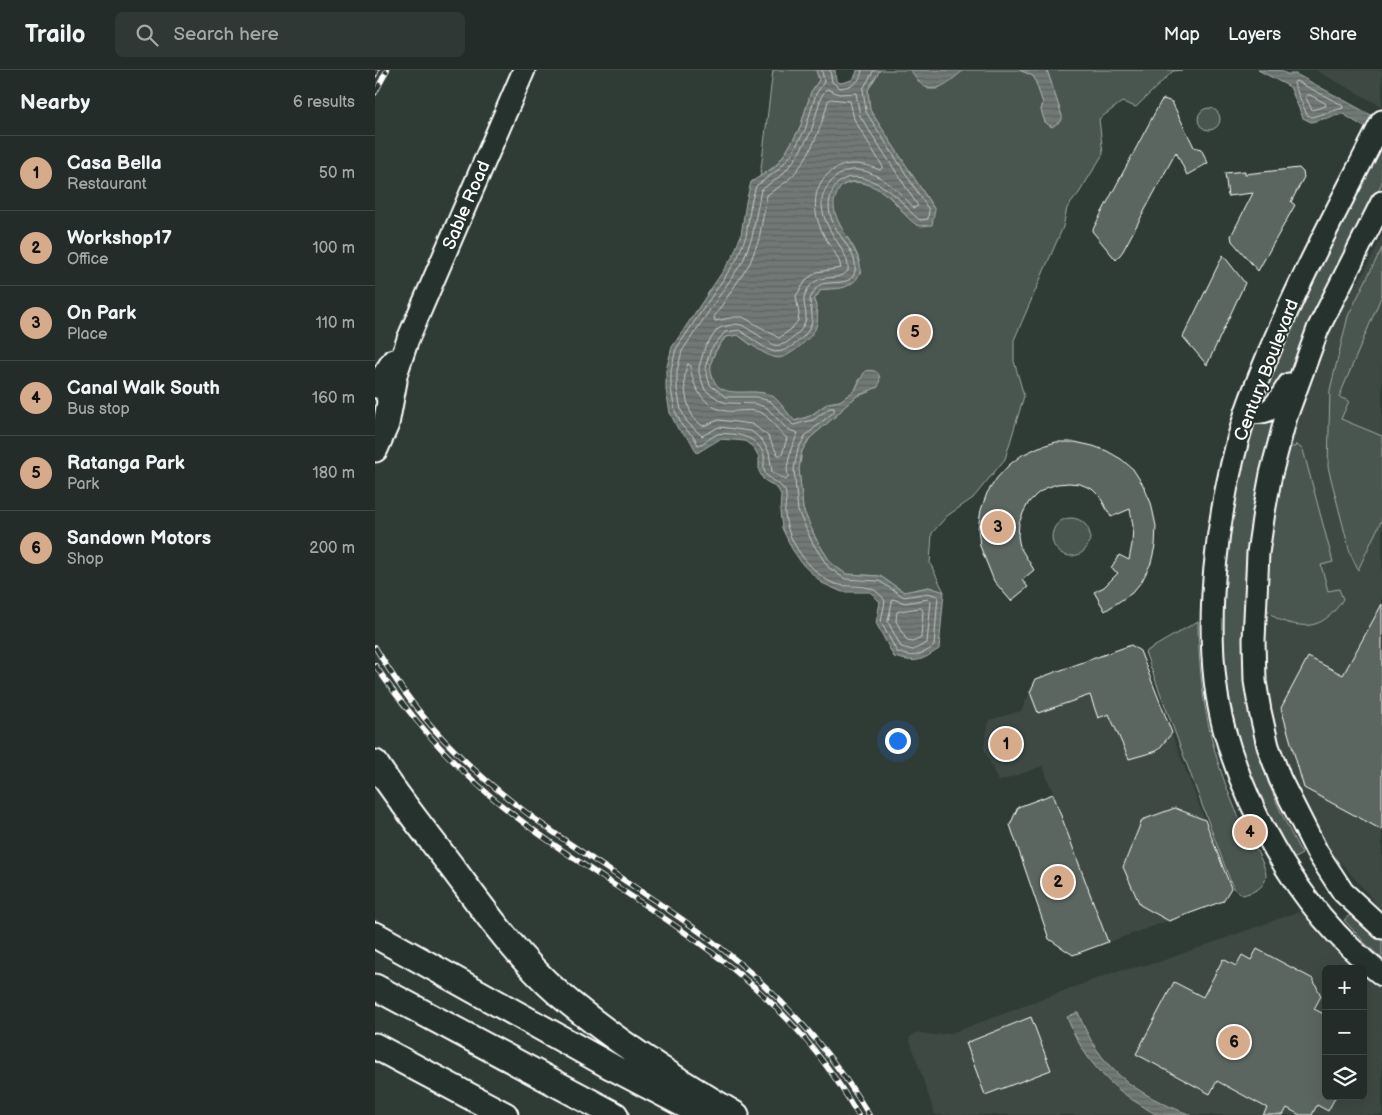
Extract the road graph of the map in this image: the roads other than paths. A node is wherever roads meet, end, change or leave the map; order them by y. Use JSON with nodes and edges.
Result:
{"nodes":[{"id":1,"x":524,"y":70,"type":"edge"},
{"id":2,"x":1382,"y":121,"type":"edge"},
{"id":3,"x":1382,"y":202,"type":"edge"},
{"id":4,"x":1318,"y":329,"type":"junction"},
{"id":5,"x":385,"y":384,"type":"edge"},
{"id":6,"x":1246,"y":412,"type":"junction"},
{"id":7,"x":375,"y":424,"type":"edge"},
{"id":8,"x":375,"y":449,"type":"edge"},
{"id":9,"x":378,"y":770,"type":"edge"},
{"id":10,"x":1382,"y":928,"type":"edge"},
{"id":11,"x":375,"y":936,"type":"edge"},
{"id":12,"x":1382,"y":975,"type":"edge"},
{"id":13,"x":375,"y":987,"type":"edge"},
{"id":14,"x":375,"y":1046,"type":"edge"},
{"id":15,"x":505,"y":1115,"type":"edge"},
{"id":16,"x":615,"y":1115,"type":"edge"},
{"id":17,"x":704,"y":1115,"type":"edge"},
{"id":18,"x":736,"y":1115,"type":"edge"}],
"edges":[{"from":1,"to":5,"type":"main road","name":"Sable Road"},
{"from":2,"to":6,"type":"main road","name":"Century Boulevard"},
{"from":3,"to":4,"type":"main road","name":"Century Boulevard"},
{"from":4,"to":6,"type":"main road"},
{"from":4,"to":10,"type":"main road","name":"Century Boulevard"},
{"from":5,"to":7,"type":"main road","name":"Sable Road"},
{"from":5,"to":8,"type":"highway"},
{"from":6,"to":12,"type":"main road","name":"Century Boulevard"},
{"from":9,"to":18,"type":"highway"},
{"from":11,"to":17,"type":"highway"},
{"from":13,"to":16,"type":"highway"},
{"from":14,"to":15,"type":"highway"}]}
